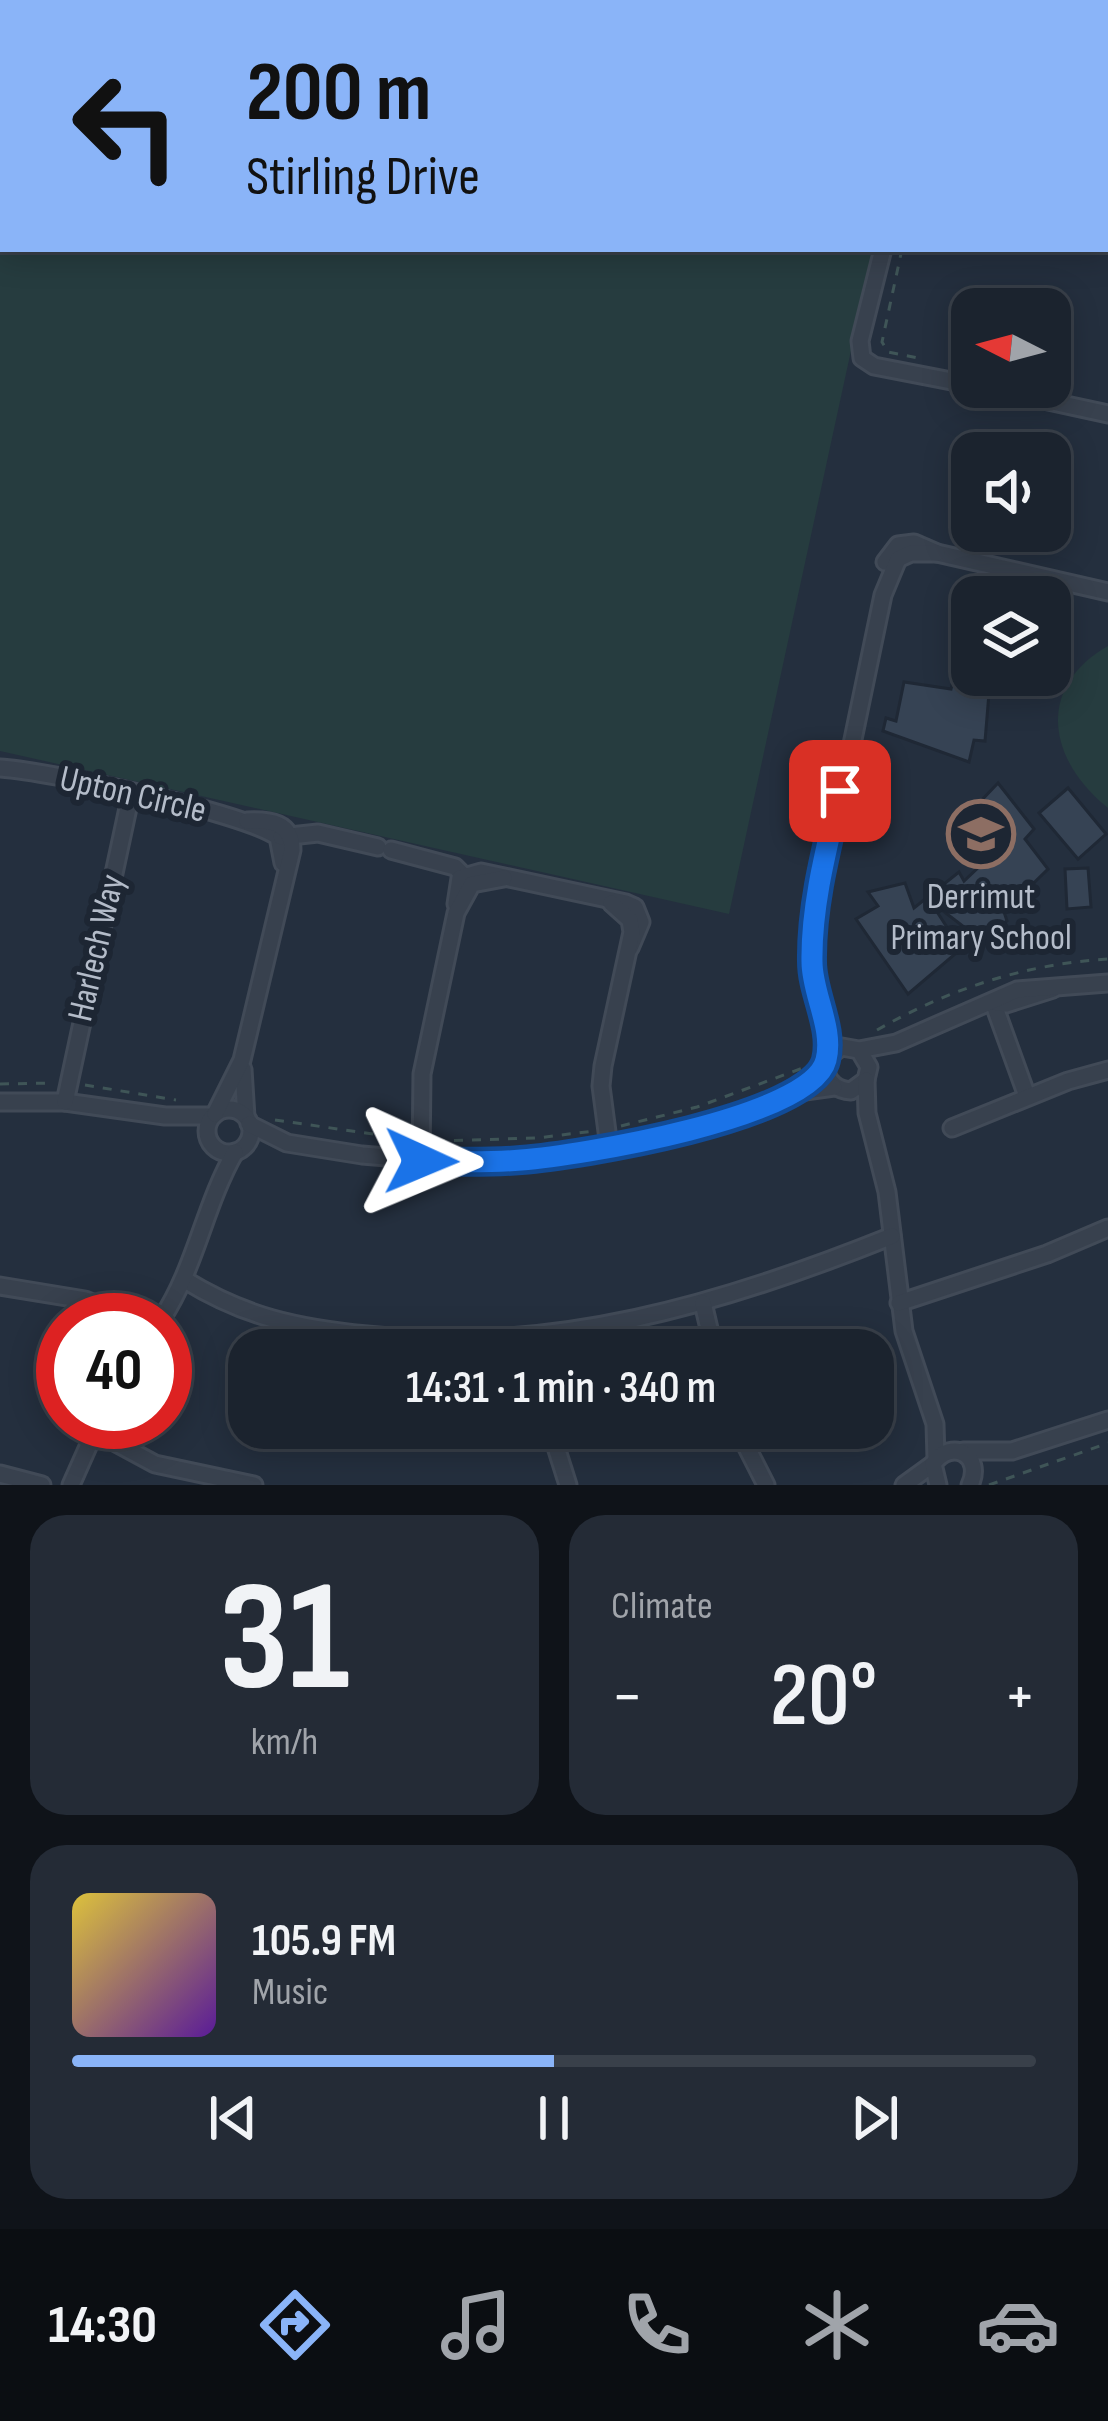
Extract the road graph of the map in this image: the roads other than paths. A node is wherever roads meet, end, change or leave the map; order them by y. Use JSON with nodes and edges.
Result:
{"nodes":[{"id":1,"x":882,"y":252,"type":"edge"},
{"id":2,"x":951,"y":380,"type":"edge"},
{"id":3,"x":1071,"y":406,"type":"edge"},
{"id":4,"x":1108,"y":414,"type":"edge"},
{"id":5,"x":1104,"y":589,"type":"edge"},
{"id":6,"x":0,"y":765,"type":"edge"},
{"id":7,"x":131,"y":794,"type":"junction"},
{"id":8,"x":284,"y":836,"type":"junction"},
{"id":9,"x":468,"y":879,"type":"junction"},
{"id":10,"x":1108,"y":983,"type":"edge"},
{"id":11,"x":993,"y":1002,"type":"junction"},
{"id":12,"x":824,"y":1020,"type":"junction"},
{"id":13,"x":896,"y":1042,"type":"junction"},
{"id":14,"x":857,"y":1049,"type":"junction"},
{"id":15,"x":242,"y":1060,"type":"junction"},
{"id":16,"x":821,"y":1063,"type":"junction"},
{"id":17,"x":1108,"y":1070,"type":"edge"},
{"id":18,"x":867,"y":1077,"type":"junction"},
{"id":19,"x":837,"y":1088,"type":"junction"},
{"id":20,"x":797,"y":1092,"type":"junction"},
{"id":21,"x":1027,"y":1096,"type":"junction"},
{"id":22,"x":0,"y":1102,"type":"edge"},
{"id":23,"x":65,"y":1102,"type":"junction"},
{"id":24,"x":867,"y":1112,"type":"junction"},
{"id":25,"x":214,"y":1115,"type":"junction"},
{"id":26,"x":165,"y":1116,"type":"junction"},
{"id":27,"x":254,"y":1120,"type":"junction"},
{"id":28,"x":952,"y":1128,"type":"dead end"},
{"id":29,"x":210,"y":1140,"type":"junction"},
{"id":30,"x":287,"y":1143,"type":"junction"},
{"id":31,"x":609,"y":1148,"type":"junction"},
{"id":32,"x":238,"y":1150,"type":"junction"},
{"id":33,"x":421,"y":1161,"type":"junction"},
{"id":34,"x":215,"y":1189,"type":"junction"},
{"id":35,"x":1108,"y":1228,"type":"edge"},
{"id":36,"x":892,"y":1236,"type":"junction"},
{"id":37,"x":185,"y":1280,"type":"junction"},
{"id":38,"x":0,"y":1286,"type":"edge"},
{"id":39,"x":43,"y":1293,"type":"edge"},
{"id":40,"x":177,"y":1293,"type":"edge"},
{"id":41,"x":703,"y":1303,"type":"junction"},
{"id":42,"x":899,"y":1303,"type":"junction"},
{"id":43,"x":330,"y":1329,"type":"edge"},
{"id":44,"x":600,"y":1329,"type":"edge"},
{"id":45,"x":709,"y":1329,"type":"edge"},
{"id":46,"x":1108,"y":1420,"type":"edge"},
{"id":47,"x":934,"y":1424,"type":"junction"},
{"id":48,"x":86,"y":1449,"type":"edge"},
{"id":49,"x":131,"y":1449,"type":"edge"},
{"id":50,"x":557,"y":1449,"type":"edge"},
{"id":51,"x":748,"y":1449,"type":"edge"},
{"id":52,"x":961,"y":1451,"type":"junction"},
{"id":53,"x":1012,"y":1451,"type":"junction"},
{"id":54,"x":935,"y":1461,"type":"junction"},
{"id":55,"x":0,"y":1474,"type":"edge"},
{"id":56,"x":974,"y":1484,"type":"edge"},
{"id":57,"x":42,"y":1485,"type":"edge"},
{"id":58,"x":70,"y":1485,"type":"edge"},
{"id":59,"x":254,"y":1485,"type":"edge"},
{"id":60,"x":568,"y":1485,"type":"edge"},
{"id":61,"x":766,"y":1485,"type":"edge"},
{"id":62,"x":904,"y":1485,"type":"edge"},
{"id":63,"x":938,"y":1485,"type":"edge"}],
"edges":[{"from":1,"to":2,"type":"street"},
{"from":3,"to":4,"type":"street"},
{"from":5,"to":12,"type":"street"},
{"from":6,"to":7,"type":"street","name":"Upton Circle"},
{"from":7,"to":8,"type":"street","name":"Upton Circle"},
{"from":7,"to":23,"type":"street","name":"Harlech Way"},
{"from":8,"to":9,"type":"street"},
{"from":8,"to":15,"type":"street"},
{"from":9,"to":31,"type":"street"},
{"from":9,"to":33,"type":"street"},
{"from":10,"to":11,"type":"street"},
{"from":11,"to":13,"type":"street"},
{"from":11,"to":21,"type":"street"},
{"from":12,"to":14,"type":"street"},
{"from":12,"to":16,"type":"street"},
{"from":13,"to":14,"type":"street"},
{"from":13,"to":18,"type":"street"},
{"from":14,"to":16,"type":"street"},
{"from":14,"to":18,"type":"street"},
{"from":15,"to":25,"type":"street"},
{"from":15,"to":27,"type":"street"},
{"from":16,"to":19,"type":"street"},
{"from":16,"to":20,"type":"street"},
{"from":17,"to":21,"type":"street"},
{"from":18,"to":19,"type":"street"},
{"from":18,"to":24,"type":"street"},
{"from":19,"to":20,"type":"street"},
{"from":19,"to":24,"type":"street"},
{"from":20,"to":31,"type":"street"},
{"from":21,"to":28,"type":"street"},
{"from":22,"to":23,"type":"street"},
{"from":23,"to":26,"type":"street"},
{"from":24,"to":36,"type":"street"},
{"from":25,"to":26,"type":"street"},
{"from":25,"to":27,"type":"street"},
{"from":25,"to":29,"type":"street"},
{"from":26,"to":29,"type":"street"},
{"from":27,"to":30,"type":"street"},
{"from":27,"to":32,"type":"street"},
{"from":29,"to":32,"type":"street"},
{"from":29,"to":34,"type":"street"},
{"from":30,"to":32,"type":"street"},
{"from":30,"to":33,"type":"street"},
{"from":31,"to":33,"type":"street"},
{"from":32,"to":34,"type":"street"},
{"from":34,"to":37,"type":"street"},
{"from":35,"to":42,"type":"street"},
{"from":36,"to":41,"type":"street"},
{"from":36,"to":42,"type":"street"},
{"from":37,"to":40,"type":"street"},
{"from":37,"to":43,"type":"street"},
{"from":38,"to":39,"type":"street"},
{"from":41,"to":44,"type":"street"},
{"from":41,"to":45,"type":"street"},
{"from":42,"to":47,"type":"street"},
{"from":46,"to":53,"type":"street"},
{"from":47,"to":52,"type":"street"},
{"from":47,"to":54,"type":"street"},
{"from":48,"to":58,"type":"street"},
{"from":49,"to":59,"type":"street"},
{"from":50,"to":60,"type":"street"},
{"from":51,"to":61,"type":"street"},
{"from":52,"to":53,"type":"street"},
{"from":52,"to":54,"type":"street"},
{"from":52,"to":56,"type":"street"},
{"from":53,"to":56,"type":"street"},
{"from":54,"to":62,"type":"street"},
{"from":54,"to":63,"type":"street"},
{"from":55,"to":57,"type":"street"}]}
